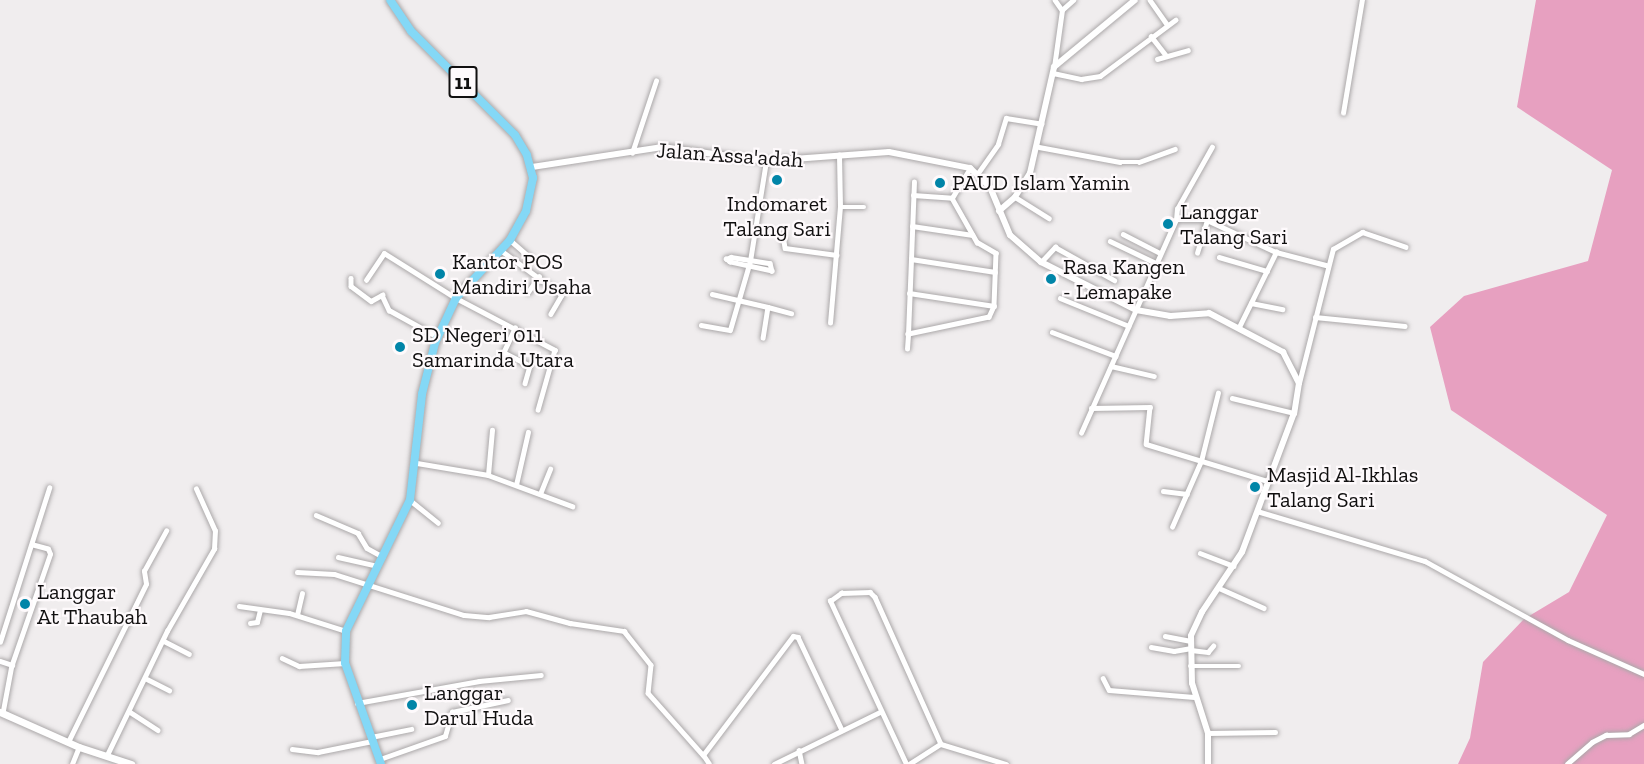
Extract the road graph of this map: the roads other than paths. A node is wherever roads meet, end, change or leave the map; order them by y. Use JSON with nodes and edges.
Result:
{"nodes":[{"id":1,"x":390,"y":0,"type":"edge"},
{"id":2,"x":1055,"y":0,"type":"edge"},
{"id":3,"x":1073,"y":0,"type":"edge"},
{"id":4,"x":1135,"y":0,"type":"edge"},
{"id":5,"x":1150,"y":0,"type":"edge"},
{"id":6,"x":1362,"y":0,"type":"edge"},
{"id":7,"x":1062,"y":10,"type":"junction"},
{"id":8,"x":1175,"y":20,"type":"dead end"},
{"id":9,"x":1167,"y":24,"type":"junction"},
{"id":10,"x":1151,"y":36,"type":"junction"},
{"id":11,"x":1188,"y":50,"type":"dead end"},
{"id":12,"x":1166,"y":55,"type":"junction"},
{"id":13,"x":1157,"y":59,"type":"dead end"},
{"id":14,"x":1054,"y":70,"type":"junction"},
{"id":15,"x":656,"y":81,"type":"dead end"},
{"id":16,"x":1343,"y":113,"type":"dead end"},
{"id":17,"x":1042,"y":124,"type":"junction"},
{"id":18,"x":1038,"y":147,"type":"junction"},
{"id":19,"x":1212,"y":147,"type":"dead end"},
{"id":20,"x":1175,"y":149,"type":"dead end"},
{"id":21,"x":632,"y":153,"type":"junction"},
{"id":22,"x":839,"y":155,"type":"junction"},
{"id":23,"x":766,"y":161,"type":"junction"},
{"id":24,"x":532,"y":167,"type":"junction"},
{"id":25,"x":970,"y":168,"type":"junction"},
{"id":26,"x":978,"y":173,"type":"junction"},
{"id":27,"x":914,"y":182,"type":"dead end"},
{"id":28,"x":913,"y":195,"type":"junction"},
{"id":29,"x":1015,"y":197,"type":"junction"},
{"id":30,"x":952,"y":198,"type":"junction"},
{"id":31,"x":840,"y":207,"type":"junction"},
{"id":32,"x":864,"y":207,"type":"dead end"},
{"id":33,"x":999,"y":211,"type":"junction"},
{"id":34,"x":1049,"y":218,"type":"dead end"},
{"id":35,"x":1176,"y":220,"type":"junction"},
{"id":36,"x":1207,"y":220,"type":"junction"},
{"id":37,"x":912,"y":226,"type":"junction"},
{"id":38,"x":1123,"y":234,"type":"dead end"},
{"id":39,"x":783,"y":235,"type":"dead end"},
{"id":40,"x":972,"y":236,"type":"junction"},
{"id":41,"x":510,"y":240,"type":"junction"},
{"id":42,"x":1110,"y":241,"type":"dead end"},
{"id":43,"x":1406,"y":247,"type":"dead end"},
{"id":44,"x":502,"y":251,"type":"junction"},
{"id":45,"x":1276,"y":252,"type":"junction"},
{"id":46,"x":1160,"y":253,"type":"junction"},
{"id":47,"x":1197,"y":253,"type":"dead end"},
{"id":48,"x":837,"y":255,"type":"junction"},
{"id":49,"x":1219,"y":257,"type":"dead end"},
{"id":50,"x":531,"y":258,"type":"dead end"},
{"id":51,"x":910,"y":259,"type":"junction"},
{"id":52,"x":750,"y":261,"type":"junction"},
{"id":53,"x":1041,"y":262,"type":"junction"},
{"id":54,"x":1156,"y":263,"type":"junction"},
{"id":55,"x":1326,"y":265,"type":"junction"},
{"id":56,"x":748,"y":267,"type":"junction"},
{"id":57,"x":1267,"y":271,"type":"junction"},
{"id":58,"x":995,"y":272,"type":"junction"},
{"id":59,"x":539,"y":276,"type":"junction"},
{"id":60,"x":351,"y":278,"type":"dead end"},
{"id":61,"x":366,"y":280,"type":"dead end"},
{"id":62,"x":1114,"y":280,"type":"dead end"},
{"id":63,"x":528,"y":292,"type":"dead end"},
{"id":64,"x":909,"y":293,"type":"junction"},
{"id":65,"x":712,"y":294,"type":"dead end"},
{"id":66,"x":562,"y":295,"type":"junction"},
{"id":67,"x":456,"y":298,"type":"junction"},
{"id":68,"x":1060,"y":298,"type":"dead end"},
{"id":69,"x":570,"y":300,"type":"dead end"},
{"id":70,"x":738,"y":300,"type":"junction"},
{"id":71,"x":1251,"y":303,"type":"junction"},
{"id":72,"x":994,"y":306,"type":"junction"},
{"id":73,"x":768,"y":307,"type":"junction"},
{"id":74,"x":1282,"y":309,"type":"dead end"},
{"id":75,"x":1136,"y":310,"type":"junction"},
{"id":76,"x":791,"y":313,"type":"dead end"},
{"id":77,"x":551,"y":314,"type":"dead end"},
{"id":78,"x":1316,"y":317,"type":"junction"},
{"id":79,"x":830,"y":323,"type":"dead end"},
{"id":80,"x":701,"y":325,"type":"dead end"},
{"id":81,"x":1129,"y":326,"type":"junction"},
{"id":82,"x":1406,"y":326,"type":"dead end"},
{"id":83,"x":1239,"y":327,"type":"junction"},
{"id":84,"x":515,"y":328,"type":"junction"},
{"id":85,"x":1052,"y":332,"type":"dead end"},
{"id":86,"x":908,"y":334,"type":"junction"},
{"id":87,"x":438,"y":337,"type":"junction"},
{"id":88,"x":763,"y":338,"type":"dead end"},
{"id":89,"x":907,"y":349,"type":"dead end"},
{"id":90,"x":503,"y":352,"type":"junction"},
{"id":91,"x":1116,"y":356,"type":"junction"},
{"id":92,"x":498,"y":364,"type":"dead end"},
{"id":93,"x":1111,"y":366,"type":"junction"},
{"id":94,"x":1154,"y":376,"type":"dead end"},
{"id":95,"x":525,"y":383,"type":"dead end"},
{"id":96,"x":1299,"y":383,"type":"junction"},
{"id":97,"x":1218,"y":393,"type":"dead end"},
{"id":98,"x":1232,"y":398,"type":"dead end"},
{"id":99,"x":1091,"y":408,"type":"junction"},
{"id":100,"x":538,"y":410,"type":"dead end"},
{"id":101,"x":1294,"y":413,"type":"junction"},
{"id":102,"x":492,"y":430,"type":"dead end"},
{"id":103,"x":528,"y":432,"type":"dead end"},
{"id":104,"x":1081,"y":434,"type":"dead end"},
{"id":105,"x":1201,"y":461,"type":"junction"},
{"id":106,"x":417,"y":463,"type":"junction"},
{"id":107,"x":550,"y":469,"type":"dead end"},
{"id":108,"x":488,"y":475,"type":"junction"},
{"id":109,"x":1268,"y":481,"type":"junction"},
{"id":110,"x":516,"y":485,"type":"junction"},
{"id":111,"x":49,"y":488,"type":"dead end"},
{"id":112,"x":196,"y":489,"type":"dead end"},
{"id":113,"x":1162,"y":491,"type":"dead end"},
{"id":114,"x":540,"y":494,"type":"junction"},
{"id":115,"x":1187,"y":494,"type":"junction"},
{"id":116,"x":410,"y":500,"type":"junction"},
{"id":117,"x":572,"y":506,"type":"dead end"},
{"id":118,"x":1257,"y":512,"type":"junction"},
{"id":119,"x":316,"y":514,"type":"dead end"},
{"id":120,"x":438,"y":524,"type":"dead end"},
{"id":121,"x":1172,"y":527,"type":"dead end"},
{"id":122,"x":166,"y":531,"type":"dead end"},
{"id":123,"x":33,"y":545,"type":"junction"},
{"id":124,"x":1200,"y":553,"type":"dead end"},
{"id":125,"x":338,"y":557,"type":"dead end"},
{"id":126,"x":383,"y":557,"type":"junction"},
{"id":127,"x":378,"y":566,"type":"junction"},
{"id":128,"x":1234,"y":566,"type":"junction"},
{"id":129,"x":297,"y":572,"type":"dead end"},
{"id":130,"x":369,"y":584,"type":"junction"},
{"id":131,"x":1219,"y":588,"type":"junction"},
{"id":132,"x":302,"y":594,"type":"dead end"},
{"id":133,"x":239,"y":606,"type":"dead end"},
{"id":134,"x":1264,"y":608,"type":"dead end"},
{"id":135,"x":260,"y":610,"type":"junction"},
{"id":136,"x":297,"y":615,"type":"junction"},
{"id":137,"x":250,"y":623,"type":"dead end"},
{"id":138,"x":346,"y":631,"type":"junction"},
{"id":139,"x":1165,"y":636,"type":"dead end"},
{"id":140,"x":164,"y":641,"type":"junction"},
{"id":141,"x":0,"y":642,"type":"edge"},
{"id":142,"x":1191,"y":646,"type":"junction"},
{"id":143,"x":1213,"y":646,"type":"dead end"},
{"id":144,"x":1151,"y":647,"type":"dead end"},
{"id":145,"x":189,"y":654,"type":"dead end"},
{"id":146,"x":282,"y":658,"type":"dead end"},
{"id":147,"x":0,"y":661,"type":"edge"},
{"id":148,"x":345,"y":663,"type":"junction"},
{"id":149,"x":12,"y":664,"type":"junction"},
{"id":150,"x":1190,"y":666,"type":"junction"},
{"id":151,"x":1239,"y":666,"type":"dead end"},
{"id":152,"x":1644,"y":674,"type":"edge"},
{"id":153,"x":541,"y":675,"type":"dead end"},
{"id":154,"x":1103,"y":678,"type":"dead end"},
{"id":155,"x":147,"y":679,"type":"junction"},
{"id":156,"x":169,"y":690,"type":"dead end"},
{"id":157,"x":1194,"y":697,"type":"junction"},
{"id":158,"x":508,"y":700,"type":"dead end"},
{"id":159,"x":357,"y":703,"type":"junction"},
{"id":160,"x":2,"y":712,"type":"edge"},
{"id":161,"x":130,"y":712,"type":"junction"},
{"id":162,"x":880,"y":712,"type":"junction"},
{"id":163,"x":1644,"y":725,"type":"edge"},
{"id":164,"x":411,"y":729,"type":"dead end"},
{"id":165,"x":158,"y":730,"type":"dead end"},
{"id":166,"x":842,"y":730,"type":"junction"},
{"id":167,"x":1208,"y":732,"type":"junction"},
{"id":168,"x":1275,"y":732,"type":"dead end"},
{"id":169,"x":372,"y":739,"type":"junction"},
{"id":170,"x":68,"y":742,"type":"junction"},
{"id":171,"x":941,"y":744,"type":"junction"},
{"id":172,"x":79,"y":747,"type":"junction"},
{"id":173,"x":292,"y":749,"type":"dead end"},
{"id":174,"x":799,"y":750,"type":"junction"},
{"id":175,"x":107,"y":755,"type":"junction"},
{"id":176,"x":704,"y":755,"type":"junction"},
{"id":177,"x":380,"y":762,"type":"edge"},
{"id":178,"x":72,"y":764,"type":"edge"},
{"id":179,"x":131,"y":764,"type":"edge"},
{"id":180,"x":709,"y":764,"type":"edge"},
{"id":181,"x":774,"y":764,"type":"edge"},
{"id":182,"x":802,"y":764,"type":"edge"},
{"id":183,"x":908,"y":764,"type":"edge"},
{"id":184,"x":1006,"y":764,"type":"edge"},
{"id":185,"x":1208,"y":764,"type":"edge"},
{"id":186,"x":1567,"y":764,"type":"edge"}],
"edges":[{"from":1,"to":24,"type":"highway","number":"11"},
{"from":2,"to":7,"type":"street"},
{"from":3,"to":7,"type":"street"},
{"from":4,"to":14,"type":"street"},
{"from":5,"to":9,"type":"street"},
{"from":6,"to":16,"type":"street"},
{"from":7,"to":14,"type":"street"},
{"from":8,"to":9,"type":"street"},
{"from":9,"to":10,"type":"street"},
{"from":10,"to":12,"type":"street"},
{"from":10,"to":14,"type":"street"},
{"from":11,"to":12,"type":"street"},
{"from":12,"to":13,"type":"street"},
{"from":14,"to":17,"type":"street"},
{"from":15,"to":21,"type":"street"},
{"from":17,"to":18,"type":"street"},
{"from":17,"to":26,"type":"street"},
{"from":18,"to":20,"type":"street"},
{"from":18,"to":29,"type":"street"},
{"from":19,"to":35,"type":"street"},
{"from":21,"to":23,"type":"street","name":"Jalan Assa'adah"},
{"from":21,"to":24,"type":"street","name":"Jalan Assa'adah"},
{"from":22,"to":23,"type":"street","name":"Jalan Assa'adah"},
{"from":22,"to":25,"type":"street","name":"Jalan Assa'adah"},
{"from":22,"to":31,"type":"street"},
{"from":23,"to":52,"type":"street"},
{"from":24,"to":41,"type":"highway"},
{"from":25,"to":26,"type":"street","name":"Jalan Assa'adah"},
{"from":25,"to":30,"type":"street"},
{"from":26,"to":33,"type":"street","name":"Jalan Assa'adah"},
{"from":27,"to":28,"type":"street"},
{"from":28,"to":30,"type":"street"},
{"from":28,"to":37,"type":"street"},
{"from":29,"to":33,"type":"street"},
{"from":29,"to":34,"type":"street"},
{"from":30,"to":40,"type":"street"},
{"from":31,"to":32,"type":"street"},
{"from":31,"to":48,"type":"street"},
{"from":33,"to":53,"type":"street","name":"Jalan Assa'adah"},
{"from":35,"to":36,"type":"street"},
{"from":35,"to":46,"type":"street"},
{"from":36,"to":45,"type":"street"},
{"from":36,"to":47,"type":"street"},
{"from":37,"to":40,"type":"street"},
{"from":37,"to":51,"type":"street"},
{"from":38,"to":46,"type":"street"},
{"from":39,"to":48,"type":"street"},
{"from":40,"to":58,"type":"street"},
{"from":41,"to":44,"type":"highway"},
{"from":41,"to":50,"type":"street"},
{"from":42,"to":54,"type":"street"},
{"from":43,"to":55,"type":"street"},
{"from":44,"to":59,"type":"street"},
{"from":44,"to":67,"type":"highway"},
{"from":45,"to":55,"type":"street"},
{"from":45,"to":57,"type":"street"},
{"from":46,"to":54,"type":"street"},
{"from":48,"to":79,"type":"street"},
{"from":49,"to":57,"type":"street"},
{"from":51,"to":58,"type":"street"},
{"from":51,"to":64,"type":"street"},
{"from":52,"to":56,"type":"street"},
{"from":52,"to":56,"type":"street"},
{"from":52,"to":56,"type":"street"},
{"from":53,"to":62,"type":"street"},
{"from":53,"to":75,"type":"street","name":"Jalan Assa'adah"},
{"from":54,"to":75,"type":"street"},
{"from":55,"to":78,"type":"street"},
{"from":56,"to":70,"type":"street"},
{"from":57,"to":71,"type":"street"},
{"from":58,"to":72,"type":"street"},
{"from":59,"to":63,"type":"street"},
{"from":59,"to":66,"type":"street"},
{"from":60,"to":87,"type":"street"},
{"from":61,"to":67,"type":"street"},
{"from":64,"to":72,"type":"street"},
{"from":64,"to":86,"type":"street"},
{"from":65,"to":70,"type":"street"},
{"from":66,"to":69,"type":"street"},
{"from":66,"to":77,"type":"street"},
{"from":67,"to":84,"type":"street"},
{"from":67,"to":87,"type":"highway"},
{"from":68,"to":81,"type":"street"},
{"from":70,"to":73,"type":"street"},
{"from":70,"to":80,"type":"street"},
{"from":71,"to":74,"type":"street"},
{"from":71,"to":83,"type":"street"},
{"from":72,"to":86,"type":"street"},
{"from":73,"to":76,"type":"street"},
{"from":73,"to":88,"type":"street"},
{"from":75,"to":81,"type":"street"},
{"from":75,"to":83,"type":"street","name":"Jalan Assa'adah"},
{"from":78,"to":82,"type":"street"},
{"from":78,"to":96,"type":"street"},
{"from":81,"to":91,"type":"street"},
{"from":83,"to":96,"type":"street","name":"Jalan Assa'adah"},
{"from":84,"to":90,"type":"street"},
{"from":84,"to":100,"type":"street"},
{"from":85,"to":91,"type":"street"},
{"from":86,"to":89,"type":"street"},
{"from":87,"to":106,"type":"highway"},
{"from":90,"to":92,"type":"street"},
{"from":90,"to":95,"type":"street"},
{"from":91,"to":93,"type":"street"},
{"from":93,"to":94,"type":"street"},
{"from":93,"to":99,"type":"street"},
{"from":96,"to":101,"type":"street"},
{"from":97,"to":105,"type":"street"},
{"from":98,"to":101,"type":"street"},
{"from":99,"to":104,"type":"street"},
{"from":99,"to":105,"type":"street"},
{"from":101,"to":109,"type":"street"},
{"from":102,"to":108,"type":"street"},
{"from":103,"to":110,"type":"street"},
{"from":105,"to":109,"type":"street"},
{"from":105,"to":115,"type":"street"},
{"from":106,"to":108,"type":"street"},
{"from":106,"to":116,"type":"highway"},
{"from":107,"to":114,"type":"street"},
{"from":108,"to":110,"type":"street"},
{"from":109,"to":118,"type":"street"},
{"from":110,"to":114,"type":"street"},
{"from":111,"to":123,"type":"street"},
{"from":112,"to":140,"type":"street"},
{"from":113,"to":115,"type":"street"},
{"from":114,"to":117,"type":"street"},
{"from":115,"to":121,"type":"street"},
{"from":116,"to":120,"type":"street"},
{"from":116,"to":126,"type":"highway"},
{"from":118,"to":128,"type":"street"},
{"from":118,"to":152,"type":"street"},
{"from":119,"to":126,"type":"street"},
{"from":122,"to":170,"type":"street"},
{"from":123,"to":141,"type":"street"},
{"from":123,"to":149,"type":"street"},
{"from":124,"to":128,"type":"street"},
{"from":125,"to":127,"type":"street"},
{"from":126,"to":127,"type":"highway"},
{"from":127,"to":130,"type":"highway"},
{"from":128,"to":131,"type":"street"},
{"from":129,"to":130,"type":"street"},
{"from":130,"to":138,"type":"highway"},
{"from":130,"to":176,"type":"street"},
{"from":131,"to":134,"type":"street"},
{"from":131,"to":142,"type":"street"},
{"from":132,"to":136,"type":"street"},
{"from":133,"to":135,"type":"street"},
{"from":135,"to":136,"type":"street"},
{"from":135,"to":137,"type":"street"},
{"from":136,"to":138,"type":"street"},
{"from":138,"to":148,"type":"highway"},
{"from":139,"to":142,"type":"street"},
{"from":140,"to":145,"type":"street"},
{"from":140,"to":155,"type":"street"},
{"from":142,"to":143,"type":"street"},
{"from":142,"to":144,"type":"street"},
{"from":142,"to":150,"type":"street"},
{"from":146,"to":148,"type":"street"},
{"from":147,"to":149,"type":"street"},
{"from":148,"to":159,"type":"highway"},
{"from":149,"to":160,"type":"street"},
{"from":150,"to":151,"type":"street"},
{"from":150,"to":157,"type":"street"},
{"from":153,"to":159,"type":"street"},
{"from":154,"to":157,"type":"street"},
{"from":155,"to":156,"type":"street"},
{"from":155,"to":161,"type":"street"},
{"from":157,"to":167,"type":"street"},
{"from":158,"to":177,"type":"street"},
{"from":159,"to":169,"type":"highway"},
{"from":160,"to":170,"type":"main road"},
{"from":161,"to":165,"type":"street"},
{"from":161,"to":175,"type":"street"},
{"from":162,"to":166,"type":"street"},
{"from":162,"to":171,"type":"street"},
{"from":162,"to":183,"type":"street"},
{"from":163,"to":186,"type":"street"},
{"from":164,"to":169,"type":"street"},
{"from":166,"to":174,"type":"street"},
{"from":166,"to":176,"type":"street"},
{"from":167,"to":168,"type":"street"},
{"from":167,"to":185,"type":"street"},
{"from":169,"to":173,"type":"street"},
{"from":169,"to":177,"type":"highway"},
{"from":170,"to":172,"type":"main road"},
{"from":171,"to":183,"type":"street"},
{"from":171,"to":184,"type":"street"},
{"from":172,"to":175,"type":"main road"},
{"from":172,"to":178,"type":"street"},
{"from":174,"to":181,"type":"street"},
{"from":174,"to":182,"type":"street"},
{"from":175,"to":179,"type":"main road"},
{"from":176,"to":180,"type":"street"}]}
